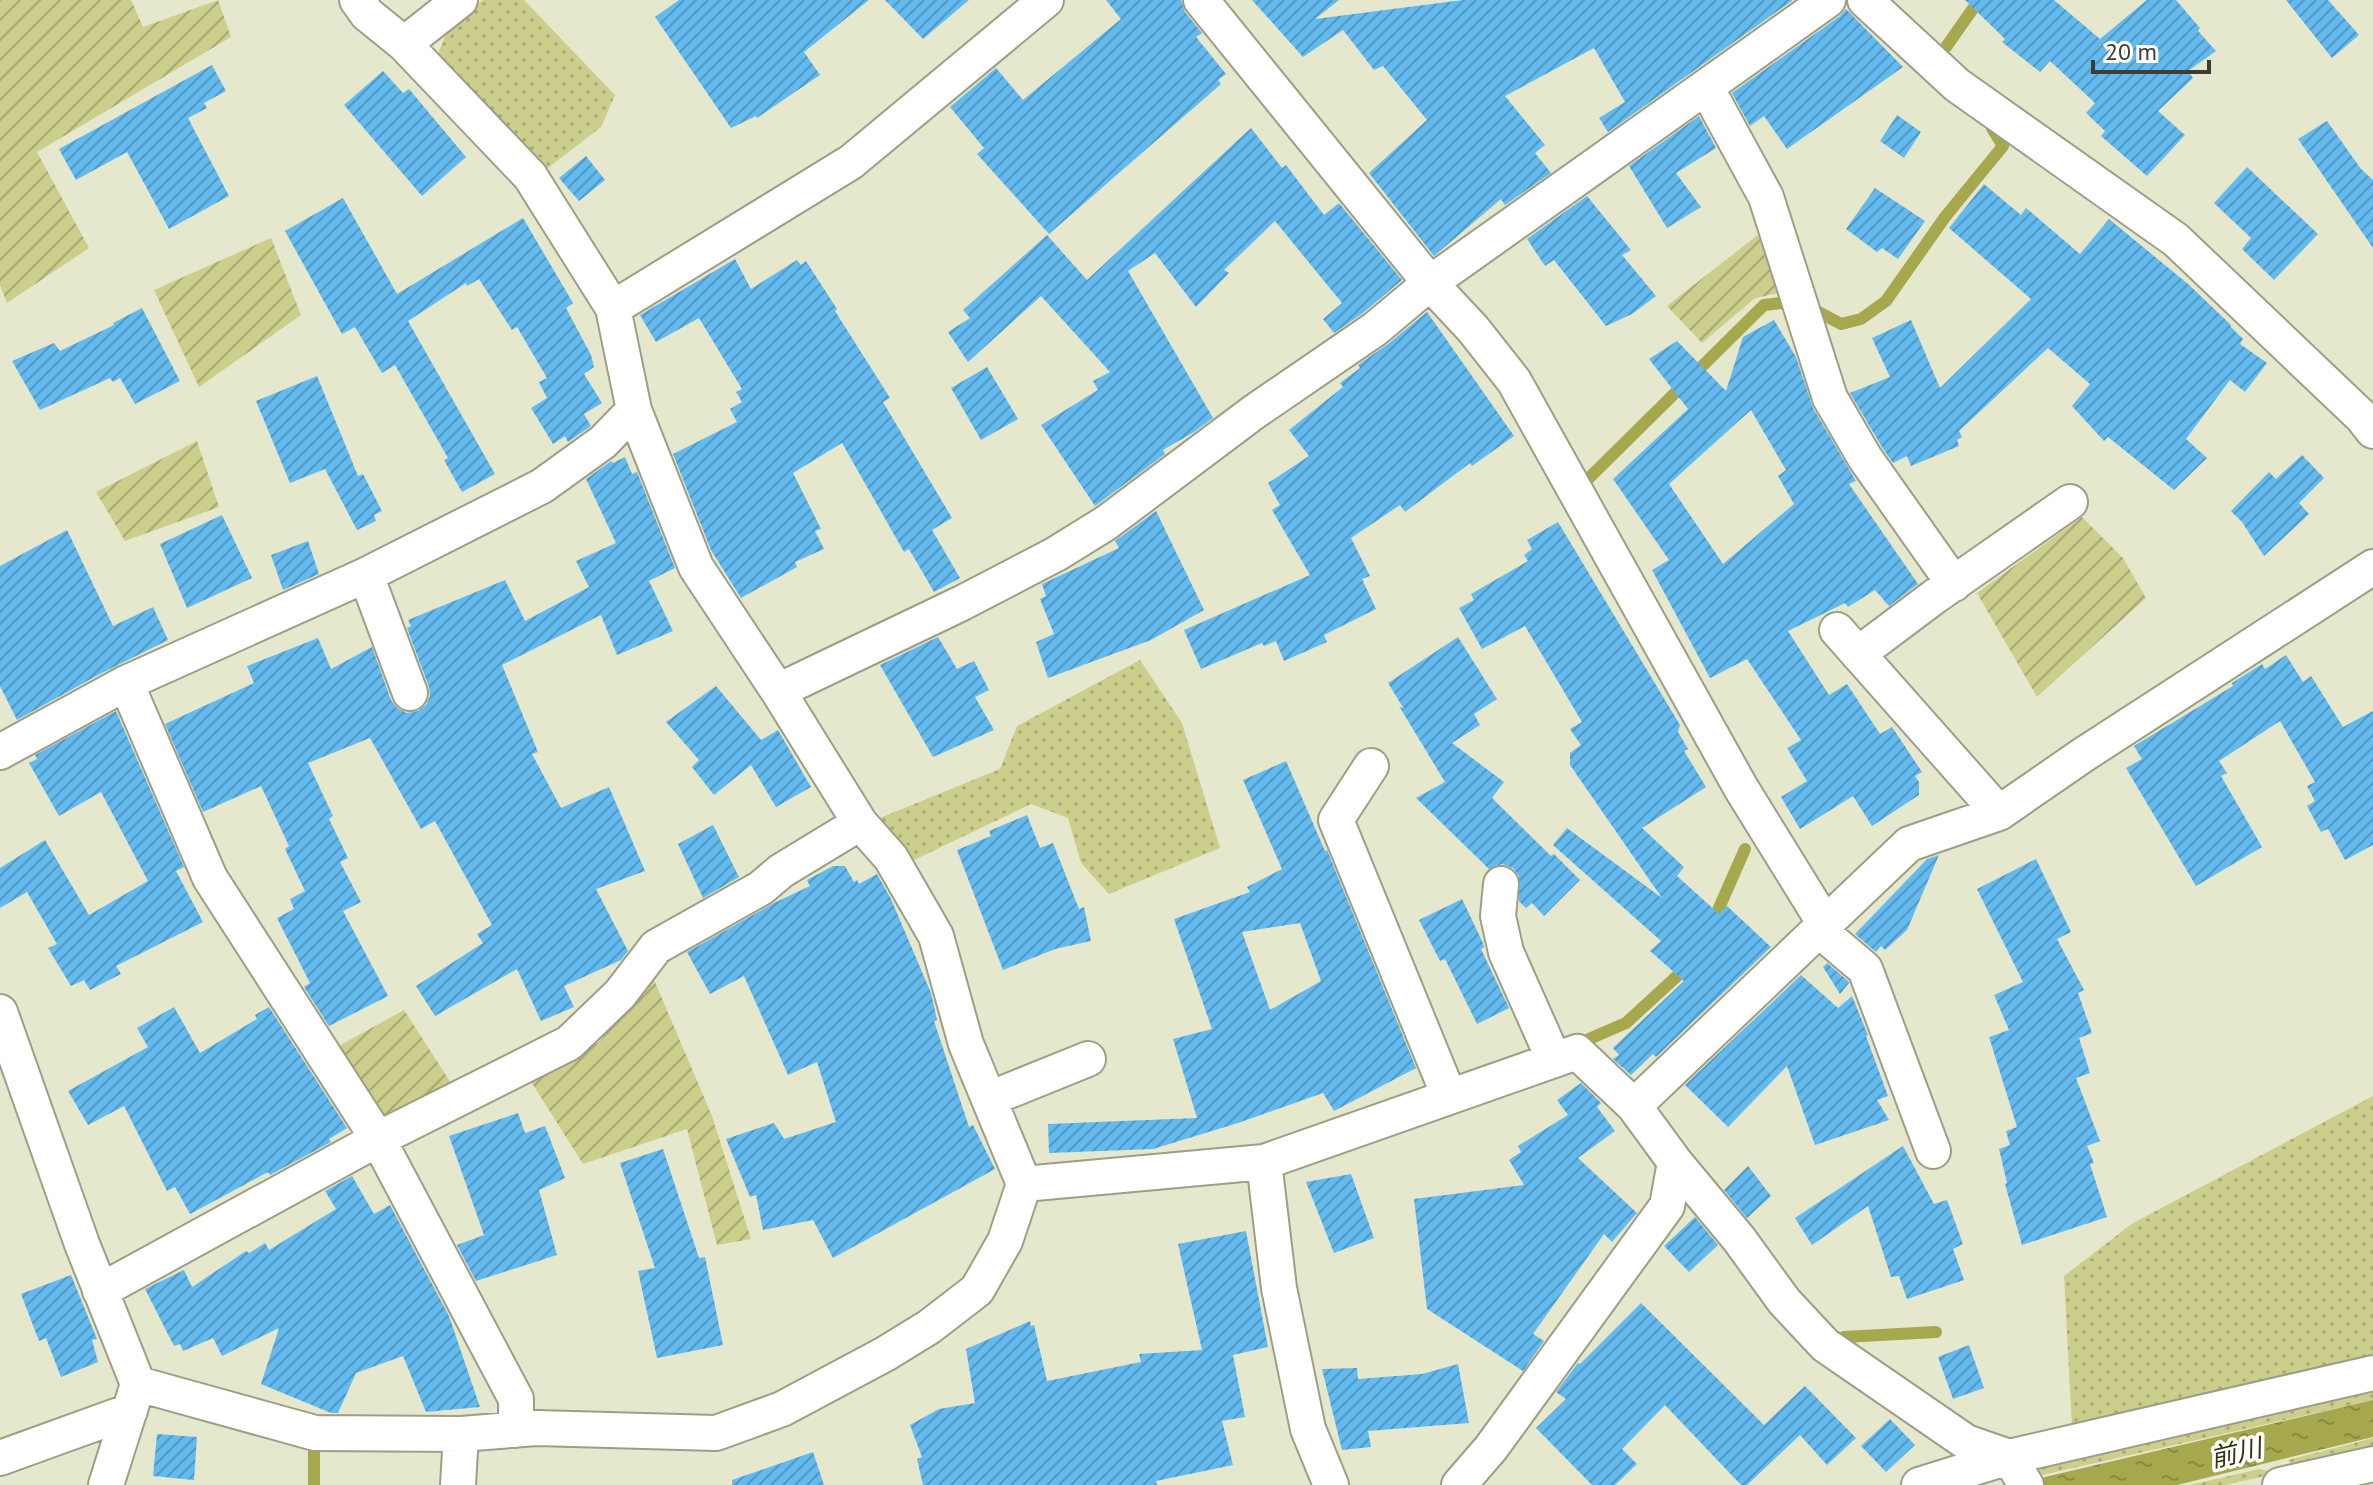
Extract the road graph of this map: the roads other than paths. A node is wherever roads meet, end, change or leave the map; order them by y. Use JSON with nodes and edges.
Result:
{"nodes":[{"id":1,"x":357,"y":0,"type":"edge"},
{"id":2,"x":460,"y":0,"type":"edge"},
{"id":3,"x":1046,"y":0,"type":"edge"},
{"id":4,"x":1201,"y":0,"type":"edge"},
{"id":5,"x":1828,"y":0,"type":"edge"},
{"id":6,"x":1865,"y":0,"type":"edge"},
{"id":7,"x":404,"y":44,"type":"junction"},
{"id":8,"x":1706,"y":87,"type":"junction"},
{"id":9,"x":1430,"y":283,"type":"junction"},
{"id":10,"x":613,"y":308,"type":"junction"},
{"id":11,"x":634,"y":410,"type":"junction"},
{"id":12,"x":2369,"y":416,"type":"edge"},
{"id":13,"x":2070,"y":502,"type":"dead end"},
{"id":14,"x":2373,"y":567,"type":"edge"},
{"id":15,"x":366,"y":575,"type":"junction"},
{"id":16,"x":1954,"y":584,"type":"junction"},
{"id":17,"x":126,"y":683,"type":"junction"},
{"id":18,"x":778,"y":691,"type":"junction"},
{"id":19,"x":410,"y":693,"type":"dead end"},
{"id":20,"x":0,"y":752,"type":"edge"},
{"id":21,"x":1371,"y":766,"type":"dead end"},
{"id":22,"x":1999,"y":813,"type":"junction"},
{"id":23,"x":860,"y":823,"type":"junction"},
{"id":24,"x":1501,"y":884,"type":"dead end"},
{"id":25,"x":1822,"y":927,"type":"junction"},
{"id":26,"x":0,"y":1012,"type":"edge"},
{"id":27,"x":1088,"y":1059,"type":"dead end"},
{"id":28,"x":1554,"y":1060,"type":"junction"},
{"id":29,"x":1449,"y":1096,"type":"junction"},
{"id":30,"x":989,"y":1099,"type":"junction"},
{"id":31,"x":1634,"y":1106,"type":"junction"},
{"id":32,"x":378,"y":1139,"type":"junction"},
{"id":33,"x":1933,"y":1151,"type":"dead end"},
{"id":34,"x":1264,"y":1162,"type":"junction"},
{"id":35,"x":1675,"y":1162,"type":"junction"},
{"id":36,"x":1024,"y":1184,"type":"junction"},
{"id":37,"x":100,"y":1291,"type":"junction"},
{"id":38,"x":2373,"y":1373,"type":"edge"},
{"id":39,"x":134,"y":1398,"type":"junction"},
{"id":40,"x":516,"y":1430,"type":"junction"},
{"id":41,"x":461,"y":1434,"type":"junction"},
{"id":42,"x":0,"y":1458,"type":"edge"},
{"id":43,"x":2373,"y":1464,"type":"edge"},
{"id":44,"x":2020,"y":1474,"type":"edge"},
{"id":45,"x":106,"y":1485,"type":"edge"},
{"id":46,"x":458,"y":1485,"type":"edge"},
{"id":47,"x":1331,"y":1485,"type":"edge"},
{"id":48,"x":1459,"y":1485,"type":"edge"},
{"id":49,"x":1919,"y":1485,"type":"edge"},
{"id":50,"x":2280,"y":1485,"type":"edge"}],
"edges":[{"from":1,"to":7,"type":"street"},
{"from":2,"to":7,"type":"street"},
{"from":3,"to":10,"type":"street"},
{"from":4,"to":9,"type":"street"},
{"from":5,"to":8,"type":"street"},
{"from":6,"to":12,"type":"street"},
{"from":7,"to":10,"type":"street"},
{"from":8,"to":9,"type":"street"},
{"from":8,"to":16,"type":"street"},
{"from":9,"to":18,"type":"street"},
{"from":9,"to":25,"type":"street"},
{"from":10,"to":11,"type":"street"},
{"from":11,"to":15,"type":"street"},
{"from":11,"to":18,"type":"street"},
{"from":13,"to":16,"type":"street"},
{"from":14,"to":22,"type":"street"},
{"from":15,"to":17,"type":"street"},
{"from":15,"to":19,"type":"street"},
{"from":16,"to":22,"type":"street"},
{"from":17,"to":20,"type":"street"},
{"from":17,"to":32,"type":"street"},
{"from":18,"to":23,"type":"street"},
{"from":21,"to":29,"type":"street"},
{"from":22,"to":25,"type":"street"},
{"from":23,"to":30,"type":"street"},
{"from":23,"to":32,"type":"street"},
{"from":24,"to":28,"type":"street"},
{"from":25,"to":31,"type":"street"},
{"from":25,"to":33,"type":"street"},
{"from":26,"to":37,"type":"street"},
{"from":27,"to":30,"type":"street"},
{"from":28,"to":29,"type":"street"},
{"from":28,"to":31,"type":"street"},
{"from":29,"to":34,"type":"street"},
{"from":30,"to":36,"type":"street"},
{"from":31,"to":35,"type":"street"},
{"from":32,"to":37,"type":"street"},
{"from":32,"to":40,"type":"street"},
{"from":34,"to":36,"type":"street"},
{"from":34,"to":47,"type":"street"},
{"from":35,"to":44,"type":"street"},
{"from":35,"to":48,"type":"street"},
{"from":36,"to":40,"type":"street"},
{"from":37,"to":39,"type":"street"},
{"from":38,"to":44,"type":"street"},
{"from":39,"to":41,"type":"street"},
{"from":39,"to":42,"type":"street"},
{"from":39,"to":45,"type":"street"},
{"from":40,"to":41,"type":"street"},
{"from":41,"to":46,"type":"street"},
{"from":43,"to":50,"type":"street"},
{"from":44,"to":49,"type":"street"}]}
